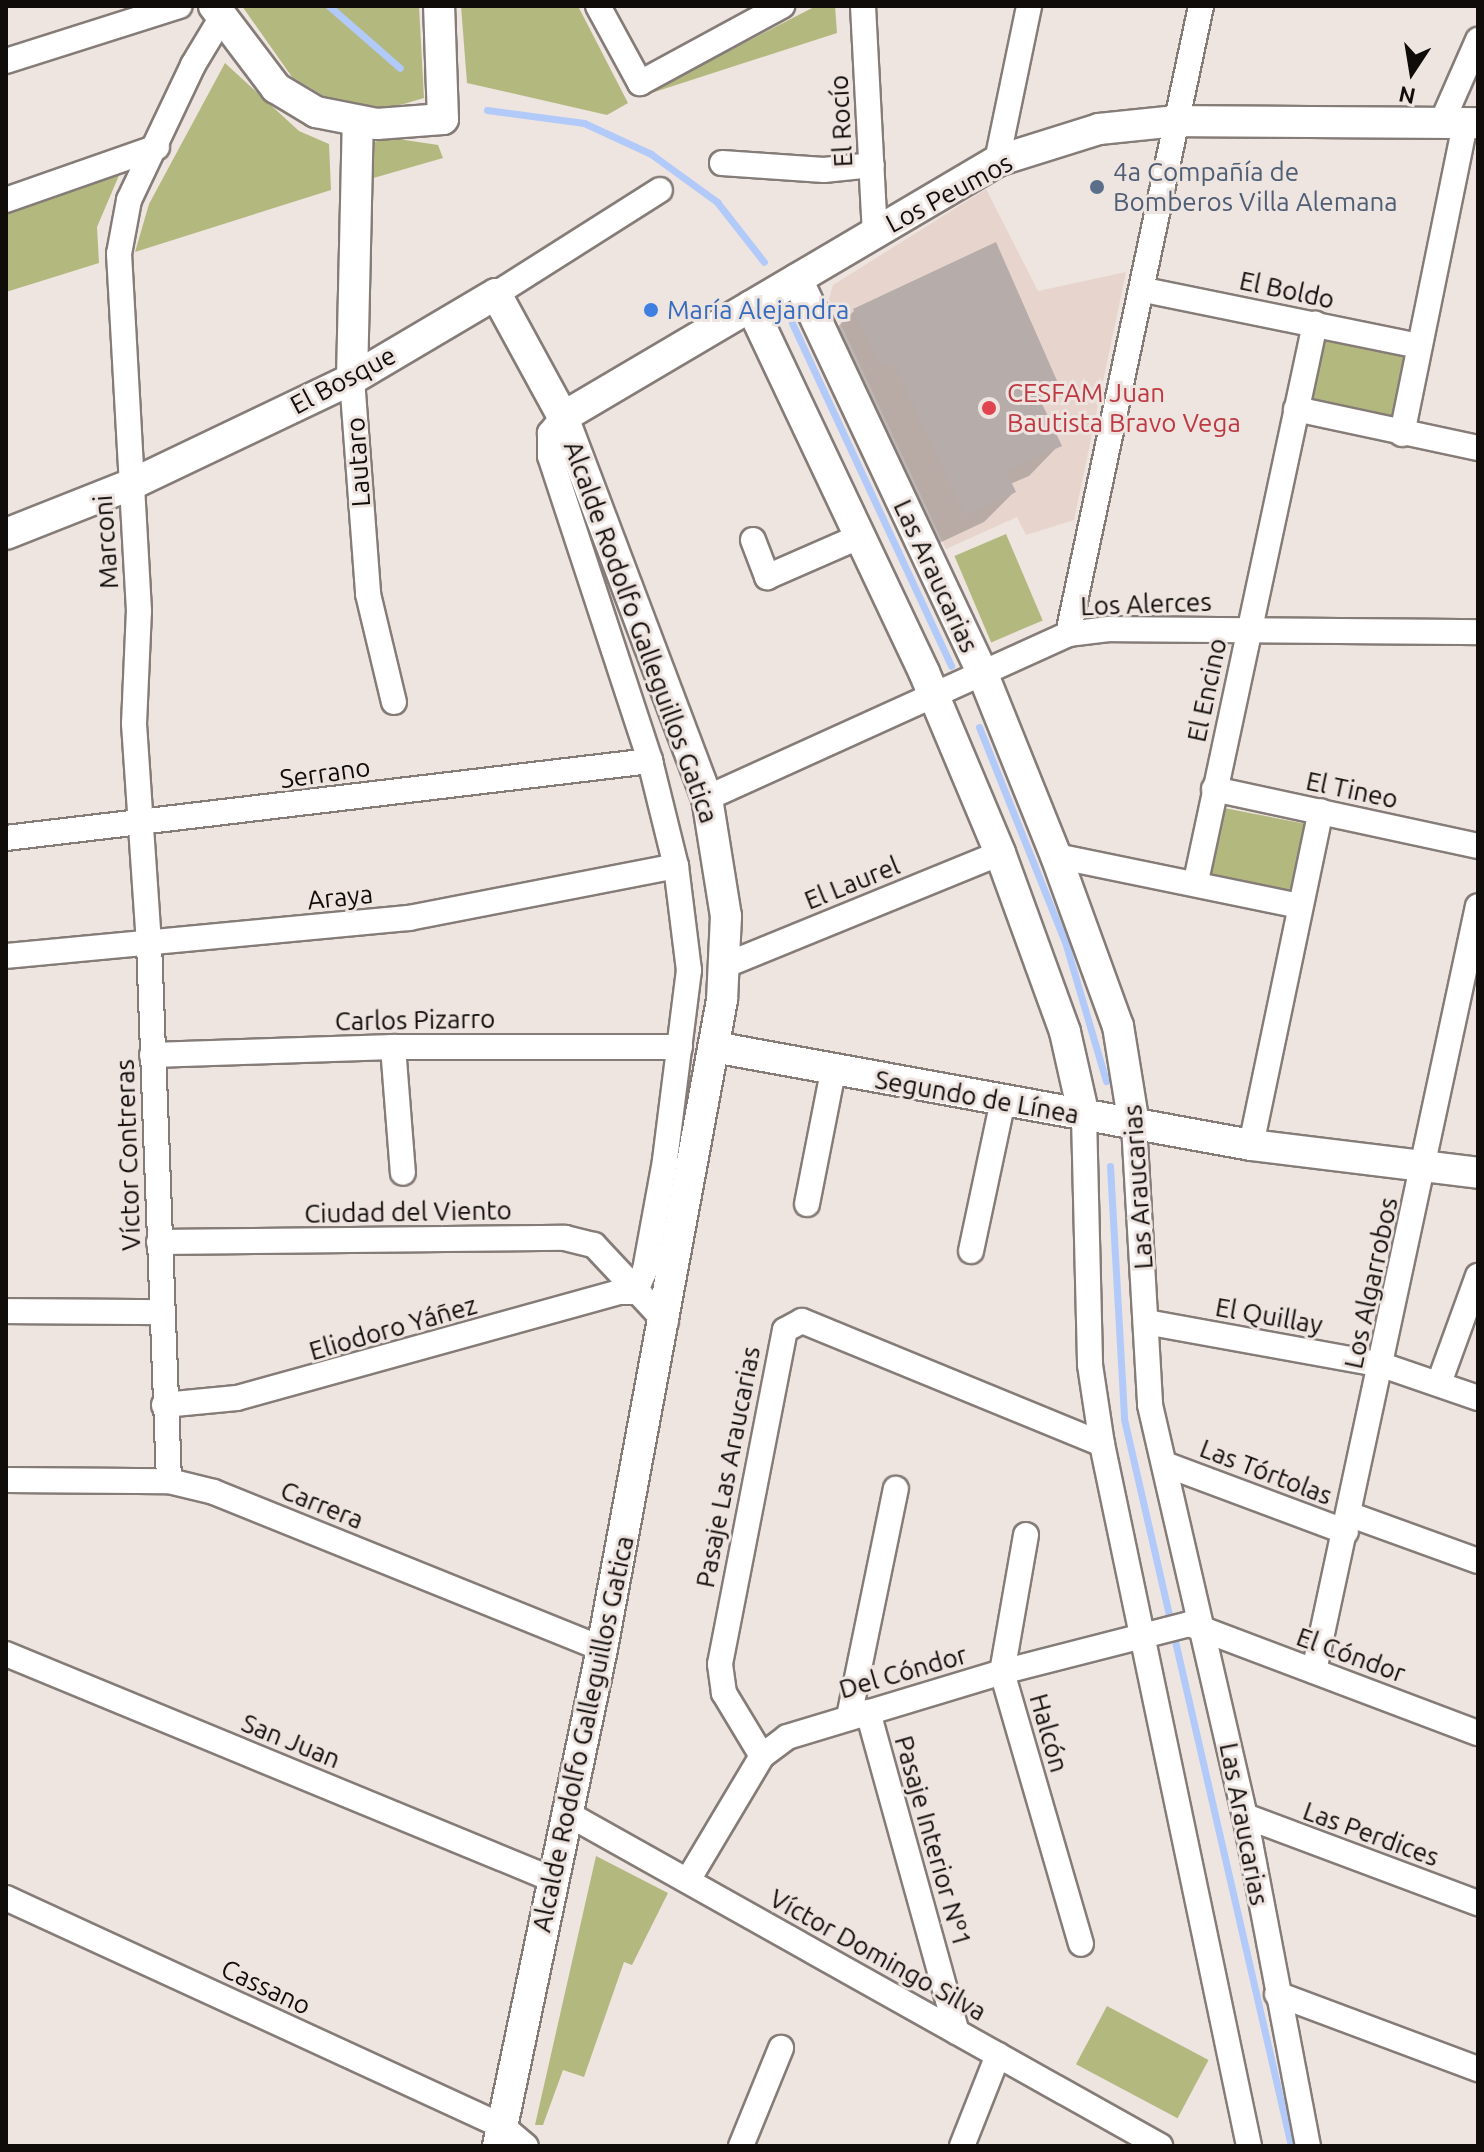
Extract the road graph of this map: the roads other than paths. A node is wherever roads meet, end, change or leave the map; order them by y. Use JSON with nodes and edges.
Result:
{"nodes":[{"id":1,"x":179,"y":6,"type":"edge"},
{"id":2,"x":439,"y":6,"type":"edge"},
{"id":3,"x":598,"y":6,"type":"edge"},
{"id":4,"x":782,"y":6,"type":"edge"},
{"id":5,"x":863,"y":6,"type":"edge"},
{"id":6,"x":1029,"y":6,"type":"edge"},
{"id":7,"x":1201,"y":6,"type":"edge"},
{"id":8,"x":218,"y":12,"type":"edge"},
{"id":9,"x":1478,"y":40,"type":"edge"},
{"id":10,"x":6,"y":61,"type":"edge"},
{"id":11,"x":358,"y":121,"type":"junction"},
{"id":12,"x":1177,"y":121,"type":"junction"},
{"id":13,"x":1461,"y":123,"type":"edge"},
{"id":14,"x":157,"y":147,"type":"junction"},
{"id":15,"x":997,"y":161,"type":"junction"},
{"id":16,"x":722,"y":163,"type":"dead end"},
{"id":17,"x":872,"y":165,"type":"junction"},
{"id":18,"x":660,"y":190,"type":"dead end"},
{"id":19,"x":6,"y":200,"type":"edge"},
{"id":20,"x":875,"y":233,"type":"junction"},
{"id":21,"x":797,"y":279,"type":"junction"},
{"id":22,"x":1144,"y":290,"type":"junction"},
{"id":23,"x":496,"y":294,"type":"junction"},
{"id":24,"x":751,"y":306,"type":"junction"},
{"id":25,"x":1315,"y":324,"type":"junction"},
{"id":26,"x":1419,"y":346,"type":"junction"},
{"id":27,"x":352,"y":379,"type":"junction"},
{"id":28,"x":1296,"y":409,"type":"junction"},
{"id":29,"x":563,"y":417,"type":"junction"},
{"id":30,"x":1402,"y":434,"type":"junction"},
{"id":31,"x":1478,"y":448,"type":"edge"},
{"id":32,"x":130,"y":485,"type":"junction"},
{"id":33,"x":6,"y":534,"type":"edge"},
{"id":34,"x":861,"y":536,"type":"junction"},
{"id":35,"x":753,"y":540,"type":"dead end"},
{"id":36,"x":1249,"y":630,"type":"junction"},
{"id":37,"x":1478,"y":632,"type":"edge"},
{"id":38,"x":1068,"y":634,"type":"junction"},
{"id":39,"x":984,"y":677,"type":"junction"},
{"id":40,"x":936,"y":698,"type":"junction"},
{"id":41,"x":394,"y":702,"type":"dead end"},
{"id":42,"x":650,"y":761,"type":"junction"},
{"id":43,"x":1214,"y":789,"type":"junction"},
{"id":44,"x":707,"y":798,"type":"junction"},
{"id":45,"x":1321,"y":811,"type":"junction"},
{"id":46,"x":142,"y":826,"type":"junction"},
{"id":47,"x":6,"y":838,"type":"edge"},
{"id":48,"x":1478,"y":846,"type":"edge"},
{"id":49,"x":1000,"y":853,"type":"junction"},
{"id":50,"x":1056,"y":856,"type":"junction"},
{"id":51,"x":676,"y":866,"type":"junction"},
{"id":52,"x":1196,"y":881,"type":"junction"},
{"id":53,"x":1300,"y":906,"type":"junction"},
{"id":54,"x":1478,"y":906,"type":"edge"},
{"id":55,"x":149,"y":944,"type":"junction"},
{"id":56,"x":6,"y":956,"type":"edge"},
{"id":57,"x":726,"y":965,"type":"junction"},
{"id":58,"x":393,"y":1047,"type":"junction"},
{"id":59,"x":680,"y":1047,"type":"junction"},
{"id":60,"x":714,"y":1047,"type":"junction"},
{"id":61,"x":152,"y":1055,"type":"junction"},
{"id":62,"x":833,"y":1071,"type":"junction"},
{"id":63,"x":1003,"y":1101,"type":"junction"},
{"id":64,"x":1084,"y":1116,"type":"junction"},
{"id":65,"x":1134,"y":1125,"type":"junction"},
{"id":66,"x":1251,"y":1145,"type":"junction"},
{"id":67,"x":1424,"y":1170,"type":"junction"},
{"id":68,"x":403,"y":1173,"type":"dead end"},
{"id":69,"x":1478,"y":1173,"type":"edge"},
{"id":70,"x":807,"y":1204,"type":"dead end"},
{"id":71,"x":159,"y":1242,"type":"junction"},
{"id":72,"x":971,"y":1251,"type":"dead end"},
{"id":73,"x":1478,"y":1276,"type":"edge"},
{"id":74,"x":635,"y":1292,"type":"junction"},
{"id":75,"x":6,"y":1311,"type":"edge"},
{"id":76,"x":161,"y":1312,"type":"junction"},
{"id":77,"x":666,"y":1322,"type":"junction"},
{"id":78,"x":1146,"y":1322,"type":"junction"},
{"id":79,"x":1382,"y":1365,"type":"junction"},
{"id":80,"x":1439,"y":1383,"type":"junction"},
{"id":81,"x":1478,"y":1398,"type":"edge"},
{"id":82,"x":164,"y":1405,"type":"junction"},
{"id":83,"x":1102,"y":1444,"type":"junction"},
{"id":84,"x":1167,"y":1465,"type":"junction"},
{"id":85,"x":6,"y":1480,"type":"edge"},
{"id":86,"x":169,"y":1481,"type":"junction"},
{"id":87,"x":896,"y":1489,"type":"dead end"},
{"id":88,"x":1348,"y":1524,"type":"junction"},
{"id":89,"x":1026,"y":1535,"type":"dead end"},
{"id":90,"x":1478,"y":1561,"type":"edge"},
{"id":91,"x":1196,"y":1628,"type":"junction"},
{"id":92,"x":1149,"y":1634,"type":"junction"},
{"id":93,"x":602,"y":1649,"type":"junction"},
{"id":94,"x":6,"y":1654,"type":"edge"},
{"id":95,"x":1314,"y":1671,"type":"junction"},
{"id":96,"x":1002,"y":1672,"type":"junction"},
{"id":97,"x":858,"y":1714,"type":"junction"},
{"id":98,"x":1478,"y":1733,"type":"edge"},
{"id":99,"x":762,"y":1756,"type":"junction"},
{"id":100,"x":568,"y":1814,"type":"junction"},
{"id":101,"x":1245,"y":1816,"type":"junction"},
{"id":102,"x":554,"y":1880,"type":"junction"},
{"id":103,"x":688,"y":1880,"type":"junction"},
{"id":104,"x":6,"y":1898,"type":"edge"},
{"id":105,"x":1478,"y":1903,"type":"edge"},
{"id":106,"x":1081,"y":1944,"type":"dead end"},
{"id":107,"x":1277,"y":1994,"type":"junction"},
{"id":108,"x":957,"y":2032,"type":"junction"},
{"id":109,"x":781,"y":2048,"type":"dead end"},
{"id":110,"x":998,"y":2055,"type":"junction"},
{"id":111,"x":1478,"y":2069,"type":"edge"},
{"id":112,"x":500,"y":2136,"type":"edge"},
{"id":113,"x":526,"y":2146,"type":"edge"},
{"id":114,"x":741,"y":2146,"type":"edge"},
{"id":115,"x":962,"y":2146,"type":"edge"},
{"id":116,"x":1160,"y":2146,"type":"edge"},
{"id":117,"x":1249,"y":2146,"type":"edge"},
{"id":118,"x":1308,"y":2146,"type":"edge"}],
"edges":[{"from":1,"to":10,"type":"street"},
{"from":2,"to":11,"type":"street"},
{"from":3,"to":4,"type":"street"},
{"from":5,"to":17,"type":"street","name":"El Rocío"},
{"from":6,"to":15,"type":"street"},
{"from":7,"to":12,"type":"street"},
{"from":8,"to":11,"type":"street"},
{"from":8,"to":14,"type":"street","name":"Marconi"},
{"from":9,"to":13,"type":"street"},
{"from":11,"to":27,"type":"street","name":"Lautaro"},
{"from":12,"to":13,"type":"street","name":"Los Peumos"},
{"from":12,"to":15,"type":"street","name":"Los Peumos"},
{"from":12,"to":22,"type":"street"},
{"from":13,"to":26,"type":"street"},
{"from":14,"to":19,"type":"street"},
{"from":14,"to":32,"type":"street","name":"Marconi"},
{"from":15,"to":20,"type":"street","name":"Los Peumos"},
{"from":16,"to":17,"type":"street"},
{"from":17,"to":20,"type":"street","name":"El Rocío"},
{"from":18,"to":23,"type":"street","name":"El Bosque"},
{"from":20,"to":21,"type":"street","name":"Los Peumos"},
{"from":21,"to":24,"type":"street","name":"Los Peumos"},
{"from":21,"to":39,"type":"street","name":"Las Araucarias"},
{"from":22,"to":25,"type":"street","name":"El Boldo"},
{"from":22,"to":38,"type":"street"},
{"from":23,"to":27,"type":"street","name":"El Bosque"},
{"from":23,"to":29,"type":"street","name":"Alcalde Rodolfo Galleguillos Gatica"},
{"from":24,"to":29,"type":"street","name":"Los Peumos"},
{"from":24,"to":34,"type":"street","name":"Las Araucarias"},
{"from":25,"to":26,"type":"street","name":"El Boldo"},
{"from":25,"to":28,"type":"street","name":"El Encino"},
{"from":26,"to":30,"type":"street"},
{"from":27,"to":32,"type":"street","name":"El Bosque"},
{"from":27,"to":41,"type":"street","name":"Lautaro"},
{"from":28,"to":30,"type":"street"},
{"from":28,"to":36,"type":"street","name":"El Encino"},
{"from":29,"to":42,"type":"street","name":"Alcalde Rodolfo Galleguillos Gatica"},
{"from":29,"to":44,"type":"street","name":"Alcalde Rodolfo Galleguillos Gatica"},
{"from":30,"to":31,"type":"street"},
{"from":32,"to":33,"type":"street","name":"El Bosque"},
{"from":32,"to":46,"type":"street","name":"Marconi"},
{"from":34,"to":35,"type":"street"},
{"from":34,"to":40,"type":"street","name":"Las Araucarias"},
{"from":36,"to":37,"type":"street","name":"Los Alerces"},
{"from":36,"to":38,"type":"street","name":"Los Alerces"},
{"from":36,"to":43,"type":"street","name":"El Encino"},
{"from":38,"to":39,"type":"street","name":"Los Alerces"},
{"from":39,"to":40,"type":"street","name":"Los Alerces"},
{"from":39,"to":50,"type":"street","name":"Las Araucarias"},
{"from":40,"to":44,"type":"street","name":"Los Alerces"},
{"from":40,"to":49,"type":"street","name":"Las Araucarias"},
{"from":42,"to":46,"type":"street","name":"Serrano"},
{"from":42,"to":51,"type":"street","name":"Alcalde Rodolfo Galleguillos Gatica"},
{"from":43,"to":45,"type":"street","name":"El Tineo"},
{"from":43,"to":52,"type":"street","name":"El Encino"},
{"from":44,"to":57,"type":"street","name":"Alcalde Rodolfo Galleguillos Gatica"},
{"from":45,"to":48,"type":"street","name":"El Tineo"},
{"from":45,"to":53,"type":"street"},
{"from":46,"to":47,"type":"street","name":"Serrano"},
{"from":46,"to":55,"type":"street","name":"Víctor Contreras"},
{"from":49,"to":57,"type":"street","name":"El Laurel"},
{"from":49,"to":64,"type":"street","name":"Las Araucarias"},
{"from":50,"to":52,"type":"street"},
{"from":50,"to":65,"type":"street","name":"Las Araucarias"},
{"from":51,"to":55,"type":"street","name":"Araya"},
{"from":51,"to":59,"type":"street","name":"Alcalde Rodolfo Galleguillos Gatica"},
{"from":52,"to":53,"type":"street"},
{"from":53,"to":66,"type":"street"},
{"from":54,"to":67,"type":"street","name":"Los Algarrobos"},
{"from":55,"to":56,"type":"street","name":"Araya"},
{"from":55,"to":61,"type":"street","name":"Víctor Contreras"},
{"from":57,"to":60,"type":"street","name":"Alcalde Rodolfo Galleguillos Gatica"},
{"from":58,"to":59,"type":"street","name":"Carlos Pizarro"},
{"from":58,"to":61,"type":"street","name":"Carlos Pizarro"},
{"from":58,"to":68,"type":"street"},
{"from":59,"to":74,"type":"street","name":"Alcalde Rodolfo Galleguillos Gatica"},
{"from":60,"to":62,"type":"street","name":"Segundo de Línea"},
{"from":60,"to":77,"type":"street","name":"Alcalde Rodolfo Galleguillos Gatica"},
{"from":61,"to":71,"type":"street","name":"Víctor Contreras"},
{"from":62,"to":63,"type":"street","name":"Segundo de Línea"},
{"from":62,"to":70,"type":"street"},
{"from":63,"to":64,"type":"street","name":"Segundo de Línea"},
{"from":63,"to":72,"type":"street"},
{"from":64,"to":65,"type":"street","name":"Segundo de Línea"},
{"from":64,"to":83,"type":"street","name":"Las Araucarias"},
{"from":65,"to":66,"type":"street","name":"Segundo de Línea"},
{"from":65,"to":78,"type":"street","name":"Las Araucarias"},
{"from":66,"to":67,"type":"street","name":"Segundo de Línea"},
{"from":67,"to":69,"type":"street","name":"Segundo de Línea"},
{"from":67,"to":79,"type":"street","name":"Los Algarrobos"},
{"from":71,"to":74,"type":"street","name":"Ciudad del Viento"},
{"from":71,"to":76,"type":"street","name":"Víctor Contreras"},
{"from":73,"to":80,"type":"street"},
{"from":74,"to":77,"type":"street"},
{"from":74,"to":82,"type":"street","name":"Eliodoro Yáñez"},
{"from":75,"to":76,"type":"street"},
{"from":76,"to":82,"type":"street","name":"Víctor Contreras"},
{"from":77,"to":93,"type":"street","name":"Alcalde Rodolfo Galleguillos Gatica"},
{"from":78,"to":79,"type":"street","name":"El Quillay"},
{"from":78,"to":84,"type":"street","name":"Las Araucarias"},
{"from":79,"to":80,"type":"street","name":"El Quillay"},
{"from":79,"to":88,"type":"street","name":"Los Algarrobos"},
{"from":80,"to":81,"type":"street","name":"El Quillay"},
{"from":82,"to":86,"type":"street","name":"Víctor Contreras"},
{"from":83,"to":92,"type":"street","name":"Las Araucarias"},
{"from":83,"to":99,"type":"street","name":"Pasaje Las Araucarias"},
{"from":84,"to":88,"type":"street","name":"Las Tórtolas"},
{"from":84,"to":91,"type":"street","name":"Las Araucarias"},
{"from":85,"to":86,"type":"street","name":"Carrera"},
{"from":86,"to":93,"type":"street","name":"Carrera"},
{"from":87,"to":97,"type":"street"},
{"from":88,"to":90,"type":"street","name":"Las Tórtolas"},
{"from":88,"to":95,"type":"street","name":"Los Algarrobos"},
{"from":89,"to":96,"type":"street","name":"Halcón"},
{"from":91,"to":92,"type":"street","name":"Del Cóndor"},
{"from":91,"to":95,"type":"street","name":"El Cóndor"},
{"from":91,"to":101,"type":"street","name":"Las Araucarias"},
{"from":92,"to":96,"type":"street","name":"Del Cóndor"},
{"from":92,"to":117,"type":"street","name":"Las Araucarias"},
{"from":93,"to":100,"type":"street","name":"Alcalde Rodolfo Galleguillos Gatica"},
{"from":94,"to":102,"type":"street","name":"San Juan"},
{"from":95,"to":98,"type":"street","name":"El Cóndor"},
{"from":96,"to":97,"type":"street","name":"Del Cóndor"},
{"from":96,"to":106,"type":"street","name":"Halcón"},
{"from":97,"to":99,"type":"street","name":"Del Cóndor"},
{"from":97,"to":108,"type":"street","name":"Pasaje Interior Nº1"},
{"from":99,"to":103,"type":"street","name":"Del Cóndor"},
{"from":100,"to":102,"type":"street","name":"Alcalde Rodolfo Galleguillos Gatica"},
{"from":100,"to":103,"type":"street","name":"Víctor Domingo Silva"},
{"from":101,"to":105,"type":"street","name":"Las Perdices"},
{"from":101,"to":107,"type":"street","name":"Las Araucarias"},
{"from":102,"to":112,"type":"street","name":"Alcalde Rodolfo Galleguillos Gatica"},
{"from":103,"to":108,"type":"street","name":"Víctor Domingo Silva"},
{"from":104,"to":112,"type":"street","name":"Cassano"},
{"from":107,"to":111,"type":"street"},
{"from":107,"to":118,"type":"street","name":"Las Araucarias"},
{"from":108,"to":110,"type":"street","name":"Víctor Domingo Silva"},
{"from":109,"to":114,"type":"street"},
{"from":110,"to":115,"type":"street"},
{"from":110,"to":116,"type":"street","name":"Víctor Domingo Silva"},
{"from":112,"to":113,"type":"street","name":"Cassano"}]}
